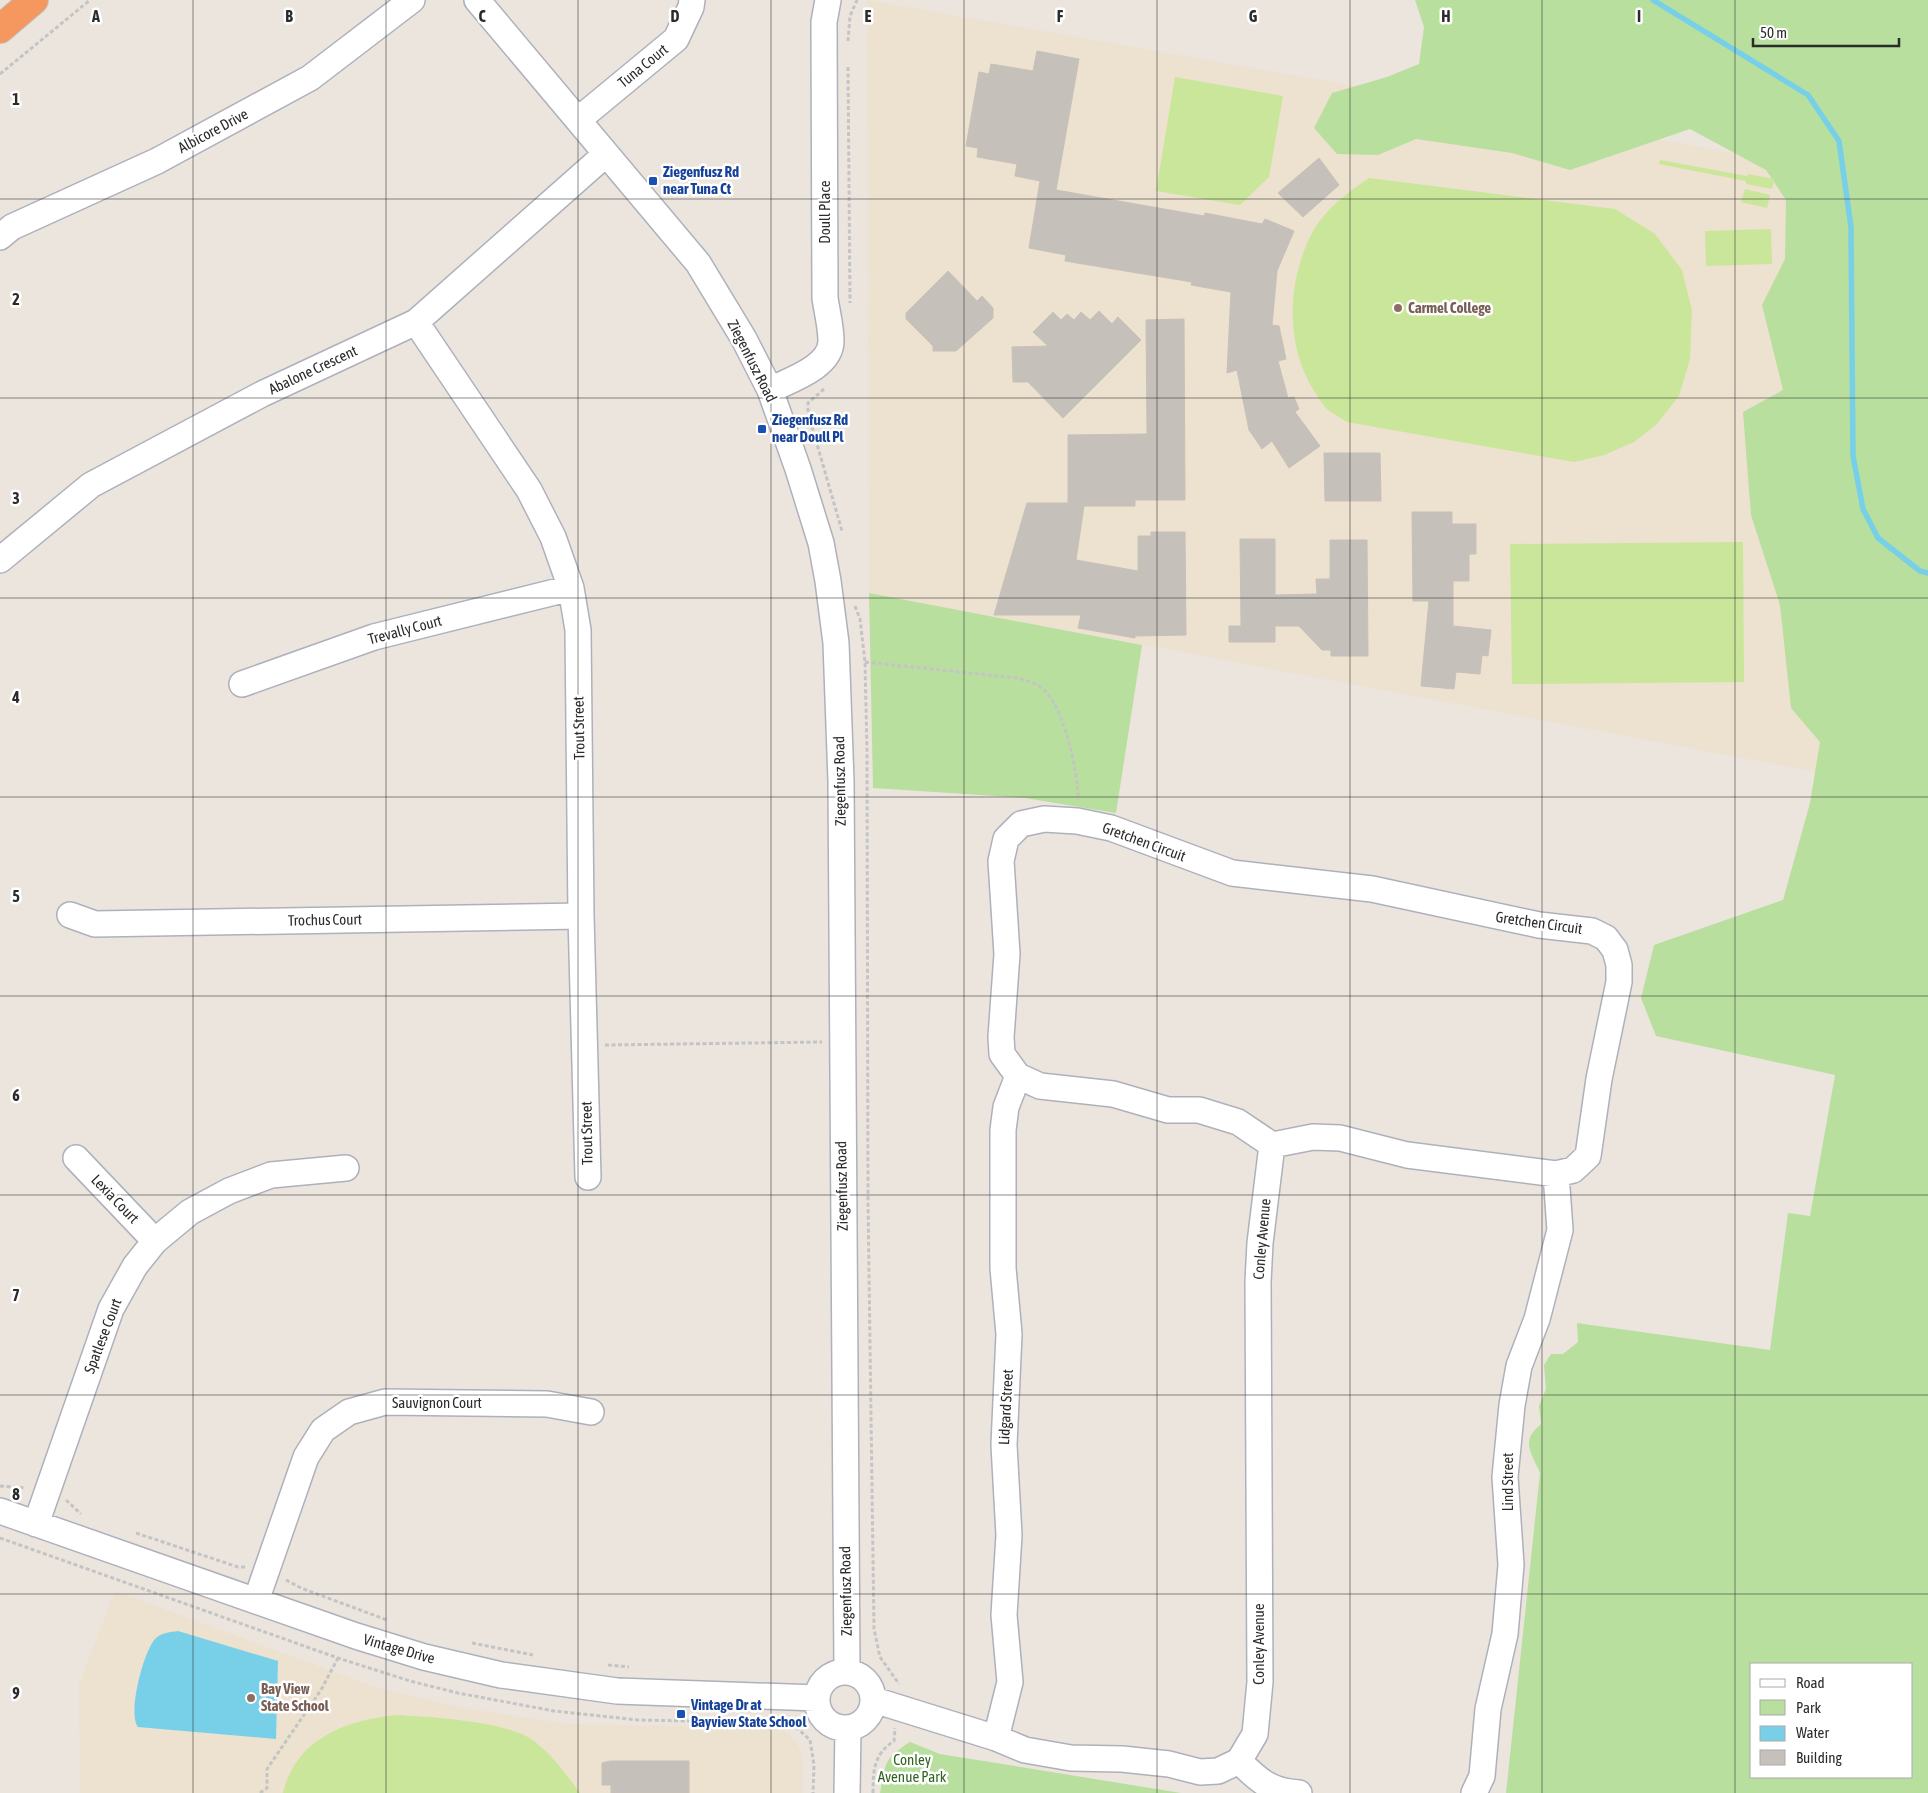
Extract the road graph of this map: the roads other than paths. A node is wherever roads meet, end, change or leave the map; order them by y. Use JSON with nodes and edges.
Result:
{"nodes":[{"id":1,"x":34,"y":0,"type":"edge"},
{"id":2,"x":412,"y":0,"type":"edge"},
{"id":3,"x":477,"y":0,"type":"edge"},
{"id":4,"x":692,"y":0,"type":"edge"},
{"id":5,"x":828,"y":0,"type":"edge"},
{"id":6,"x":0,"y":30,"type":"edge"},
{"id":7,"x":578,"y":120,"type":"junction"},
{"id":8,"x":606,"y":154,"type":"junction"},
{"id":9,"x":0,"y":237,"type":"edge"},
{"id":10,"x":416,"y":322,"type":"junction"},
{"id":11,"x":770,"y":390,"type":"junction"},
{"id":12,"x":0,"y":560,"type":"edge"},
{"id":13,"x":571,"y":588,"type":"junction"},
{"id":14,"x":242,"y":684,"type":"dead end"},
{"id":15,"x":70,"y":915,"type":"dead end"},
{"id":16,"x":581,"y":916,"type":"junction"},
{"id":17,"x":1018,"y":1076,"type":"junction"},
{"id":18,"x":1272,"y":1145,"type":"junction"},
{"id":19,"x":76,"y":1158,"type":"dead end"},
{"id":20,"x":346,"y":1168,"type":"dead end"},
{"id":21,"x":1556,"y":1174,"type":"junction"},
{"id":22,"x":588,"y":1177,"type":"dead end"},
{"id":23,"x":155,"y":1241,"type":"junction"},
{"id":24,"x":591,"y":1412,"type":"dead end"},
{"id":25,"x":0,"y":1511,"type":"edge"},
{"id":26,"x":36,"y":1524,"type":"junction"},
{"id":27,"x":256,"y":1601,"type":"junction"},
{"id":28,"x":847,"y":1672,"type":"junction"},
{"id":29,"x":806,"y":1697,"type":"junction"},
{"id":30,"x":874,"y":1700,"type":"junction"},
{"id":31,"x":848,"y":1728,"type":"junction"},
{"id":32,"x":996,"y":1738,"type":"junction"},
{"id":33,"x":1239,"y":1761,"type":"junction"},
{"id":34,"x":846,"y":1793,"type":"edge"},
{"id":35,"x":1299,"y":1793,"type":"edge"},
{"id":36,"x":1474,"y":1793,"type":"edge"}],
"edges":[{"from":1,"to":6,"type":"highway"},
{"from":2,"to":9,"type":"street","name":"Albicore Drive"},
{"from":3,"to":7,"type":"street","name":"Ziegenfusz Road"},
{"from":4,"to":7,"type":"street","name":"Tuna Court"},
{"from":5,"to":11,"type":"street","name":"Doull Place"},
{"from":7,"to":8,"type":"street","name":"Ziegenfusz Road"},
{"from":8,"to":10,"type":"street","name":"Abalone Crescent"},
{"from":8,"to":11,"type":"street","name":"Ziegenfusz Road"},
{"from":10,"to":12,"type":"street","name":"Abalone Crescent"},
{"from":10,"to":13,"type":"street","name":"Trout Street"},
{"from":11,"to":28,"type":"street","name":"Ziegenfusz Road"},
{"from":13,"to":14,"type":"street","name":"Trevally Court"},
{"from":13,"to":16,"type":"street","name":"Trout Street"},
{"from":15,"to":16,"type":"street","name":"Trochus Court"},
{"from":16,"to":22,"type":"street","name":"Trout Street"},
{"from":17,"to":18,"type":"street"},
{"from":17,"to":21,"type":"street","name":"Gretchen Circuit"},
{"from":17,"to":32,"type":"street","name":"Lidgard Street"},
{"from":18,"to":21,"type":"street","name":"Gretchen Circuit"},
{"from":18,"to":33,"type":"street","name":"Conley Avenue"},
{"from":19,"to":23,"type":"street","name":"Lexia Court"},
{"from":20,"to":23,"type":"street","name":"Spatlese Court"},
{"from":21,"to":36,"type":"street","name":"Lind Street"},
{"from":23,"to":26,"type":"street","name":"Spatlese Court"},
{"from":24,"to":27,"type":"street","name":"Sauvignon Court"},
{"from":25,"to":26,"type":"street","name":"Vintage Drive"},
{"from":26,"to":27,"type":"street","name":"Vintage Drive"},
{"from":27,"to":29,"type":"street","name":"Vintage Drive"},
{"from":28,"to":29,"type":"street"},
{"from":28,"to":30,"type":"street"},
{"from":29,"to":31,"type":"street"},
{"from":30,"to":31,"type":"street"},
{"from":30,"to":32,"type":"street"},
{"from":31,"to":34,"type":"street"},
{"from":32,"to":33,"type":"street"},
{"from":33,"to":35,"type":"street"}]}
